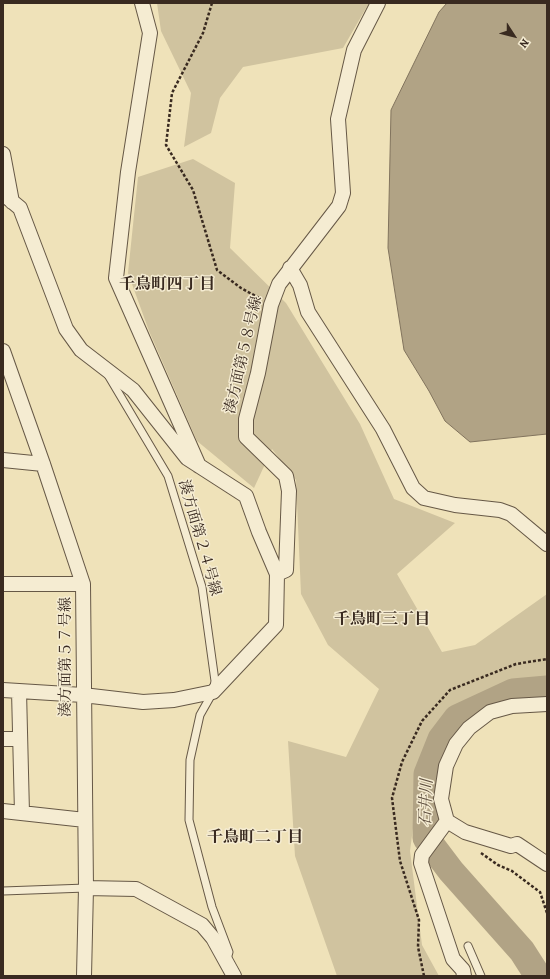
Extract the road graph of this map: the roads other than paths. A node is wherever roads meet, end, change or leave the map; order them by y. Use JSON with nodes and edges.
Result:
{"nodes":[{"id":1,"x":142,"y":3,"type":"edge"},
{"id":2,"x":378,"y":3,"type":"edge"},
{"id":3,"x":3,"y":154,"type":"edge"},
{"id":4,"x":8,"y":198,"type":"edge"},
{"id":5,"x":290,"y":268,"type":"junction"},
{"id":6,"x":3,"y":351,"type":"edge"},
{"id":7,"x":101,"y":365,"type":"junction"},
{"id":8,"x":3,"y":460,"type":"edge"},
{"id":9,"x":43,"y":464,"type":"junction"},
{"id":10,"x":199,"y":466,"type":"junction"},
{"id":11,"x":547,"y":544,"type":"edge"},
{"id":12,"x":277,"y":574,"type":"junction"},
{"id":13,"x":3,"y":584,"type":"edge"},
{"id":14,"x":82,"y":584,"type":"junction"},
{"id":15,"x":3,"y":690,"type":"edge"},
{"id":16,"x":19,"y":691,"type":"junction"},
{"id":17,"x":213,"y":692,"type":"junction"},
{"id":18,"x":83,"y":695,"type":"junction"},
{"id":19,"x":547,"y":704,"type":"edge"},
{"id":20,"x":3,"y":739,"type":"edge"},
{"id":21,"x":20,"y":739,"type":"junction"},
{"id":22,"x":3,"y":811,"type":"edge"},
{"id":23,"x":22,"y":813,"type":"junction"},
{"id":24,"x":85,"y":820,"type":"junction"},
{"id":25,"x":445,"y":823,"type":"junction"},
{"id":26,"x":547,"y":864,"type":"edge"},
{"id":27,"x":86,"y":888,"type":"junction"},
{"id":28,"x":3,"y":891,"type":"edge"},
{"id":29,"x":468,"y":946,"type":"dead end"},
{"id":30,"x":453,"y":959,"type":"junction"},
{"id":31,"x":230,"y":970,"type":"edge"},
{"id":32,"x":84,"y":976,"type":"edge"},
{"id":33,"x":451,"y":976,"type":"edge"},
{"id":34,"x":464,"y":976,"type":"edge"},
{"id":35,"x":481,"y":976,"type":"edge"}],
"edges":[{"from":1,"to":10,"type":"street"},
{"from":2,"to":5,"type":"street","name":"湊方面第５８号線"},
{"from":3,"to":4,"type":"street"},
{"from":4,"to":7,"type":"street"},
{"from":5,"to":11,"type":"street"},
{"from":5,"to":12,"type":"street","name":"湊方面第５８号線"},
{"from":6,"to":9,"type":"street","name":"湊方面第５７号線"},
{"from":7,"to":10,"type":"street"},
{"from":7,"to":17,"type":"lane","name":"湊方面第２４号線"},
{"from":8,"to":9,"type":"street"},
{"from":9,"to":14,"type":"street","name":"湊方面第５７号線"},
{"from":10,"to":12,"type":"street"},
{"from":12,"to":17,"type":"street"},
{"from":13,"to":14,"type":"street"},
{"from":14,"to":18,"type":"street","name":"湊方面第５７号線"},
{"from":15,"to":16,"type":"street"},
{"from":16,"to":18,"type":"street"},
{"from":16,"to":21,"type":"street"},
{"from":17,"to":18,"type":"street"},
{"from":17,"to":31,"type":"lane","name":"湊方面第２４号線"},
{"from":18,"to":24,"type":"street","name":"湊方面第５７号線"},
{"from":19,"to":25,"type":"street"},
{"from":20,"to":21,"type":"street"},
{"from":21,"to":23,"type":"street"},
{"from":22,"to":23,"type":"street"},
{"from":23,"to":24,"type":"street"},
{"from":24,"to":27,"type":"street","name":"湊方面第５７号線"},
{"from":25,"to":26,"type":"street"},
{"from":25,"to":30,"type":"street"},
{"from":27,"to":28,"type":"lane"},
{"from":27,"to":31,"type":"street"},
{"from":27,"to":32,"type":"street","name":"湊方面第５７号線"},
{"from":29,"to":35,"type":"lane"},
{"from":30,"to":33,"type":"street"},
{"from":30,"to":34,"type":"street"}]}
